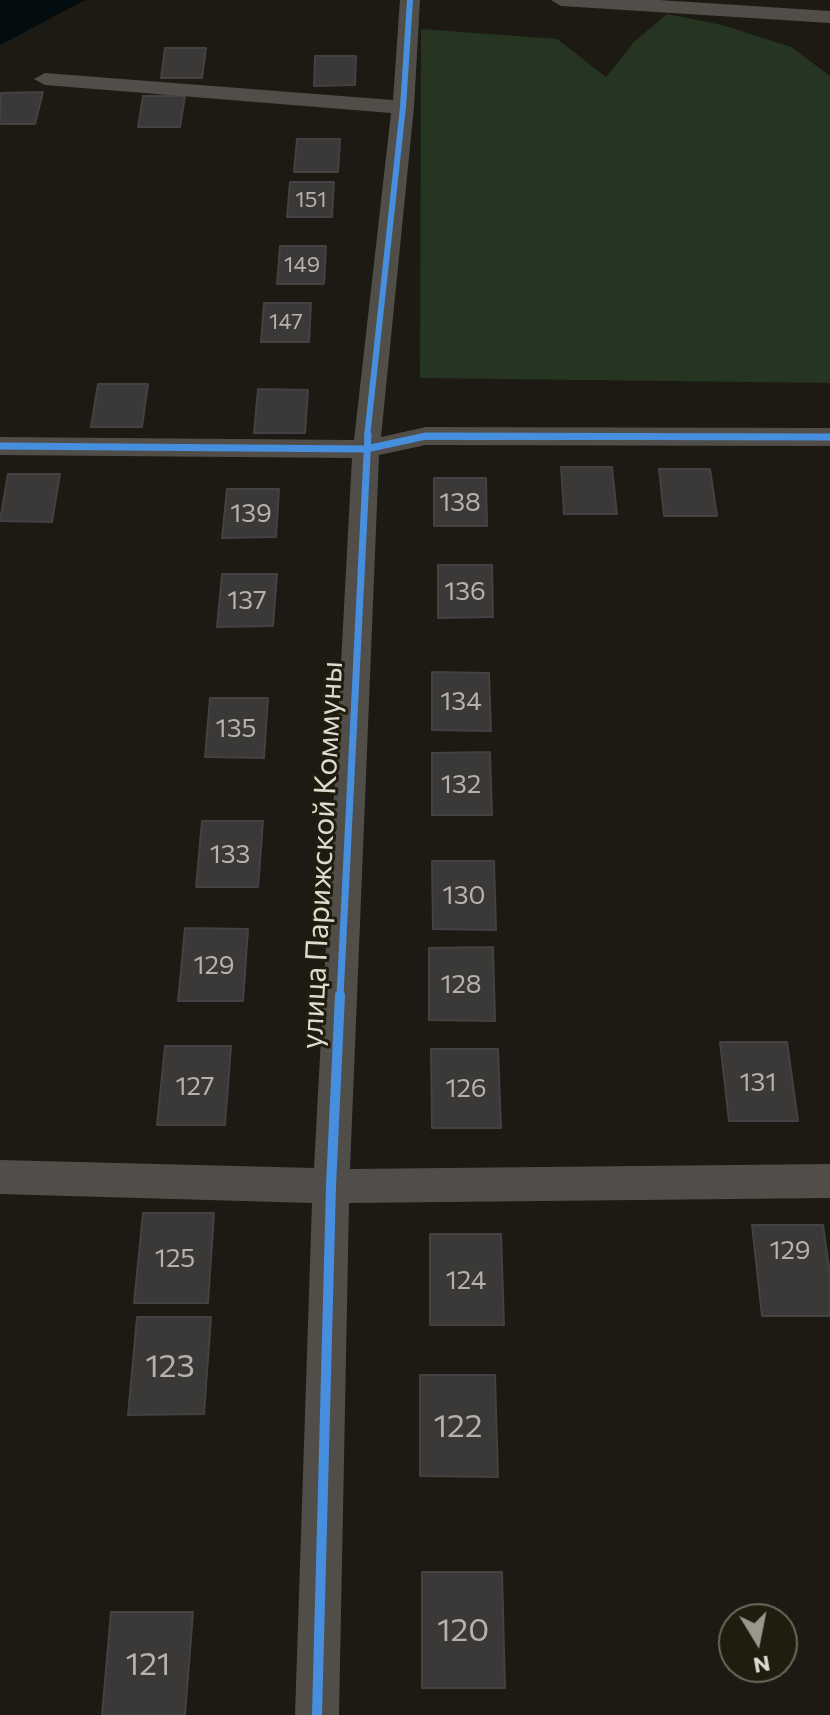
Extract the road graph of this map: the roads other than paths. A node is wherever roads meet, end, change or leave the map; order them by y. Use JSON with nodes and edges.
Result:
{"nodes":[{"id":1,"x":410,"y":0,"type":"edge"},
{"id":2,"x":561,"y":0,"type":"edge"},
{"id":3,"x":830,"y":17,"type":"edge"},
{"id":4,"x":45,"y":79,"type":"dead end"},
{"id":5,"x":403,"y":107,"type":"junction"},
{"id":6,"x":830,"y":437,"type":"edge"},
{"id":7,"x":0,"y":446,"type":"edge"},
{"id":8,"x":366,"y":449,"type":"junction"},
{"id":9,"x":0,"y":1177,"type":"edge"},
{"id":10,"x":830,"y":1181,"type":"edge"},
{"id":11,"x":331,"y":1186,"type":"junction"},
{"id":12,"x":317,"y":1715,"type":"edge"}],
"edges":[{"from":1,"to":5,"type":"street","name":"улица Парижской Коммуны"},
{"from":2,"to":3,"type":"street"},
{"from":4,"to":5,"type":"street"},
{"from":5,"to":8,"type":"street","name":"улица Парижской Коммуны"},
{"from":6,"to":8,"type":"street"},
{"from":7,"to":8,"type":"street"},
{"from":8,"to":11,"type":"street","name":"улица Парижской Коммуны"},
{"from":9,"to":11,"type":"street"},
{"from":10,"to":11,"type":"street"},
{"from":11,"to":12,"type":"street","name":"улица Парижской Коммуны"}]}
